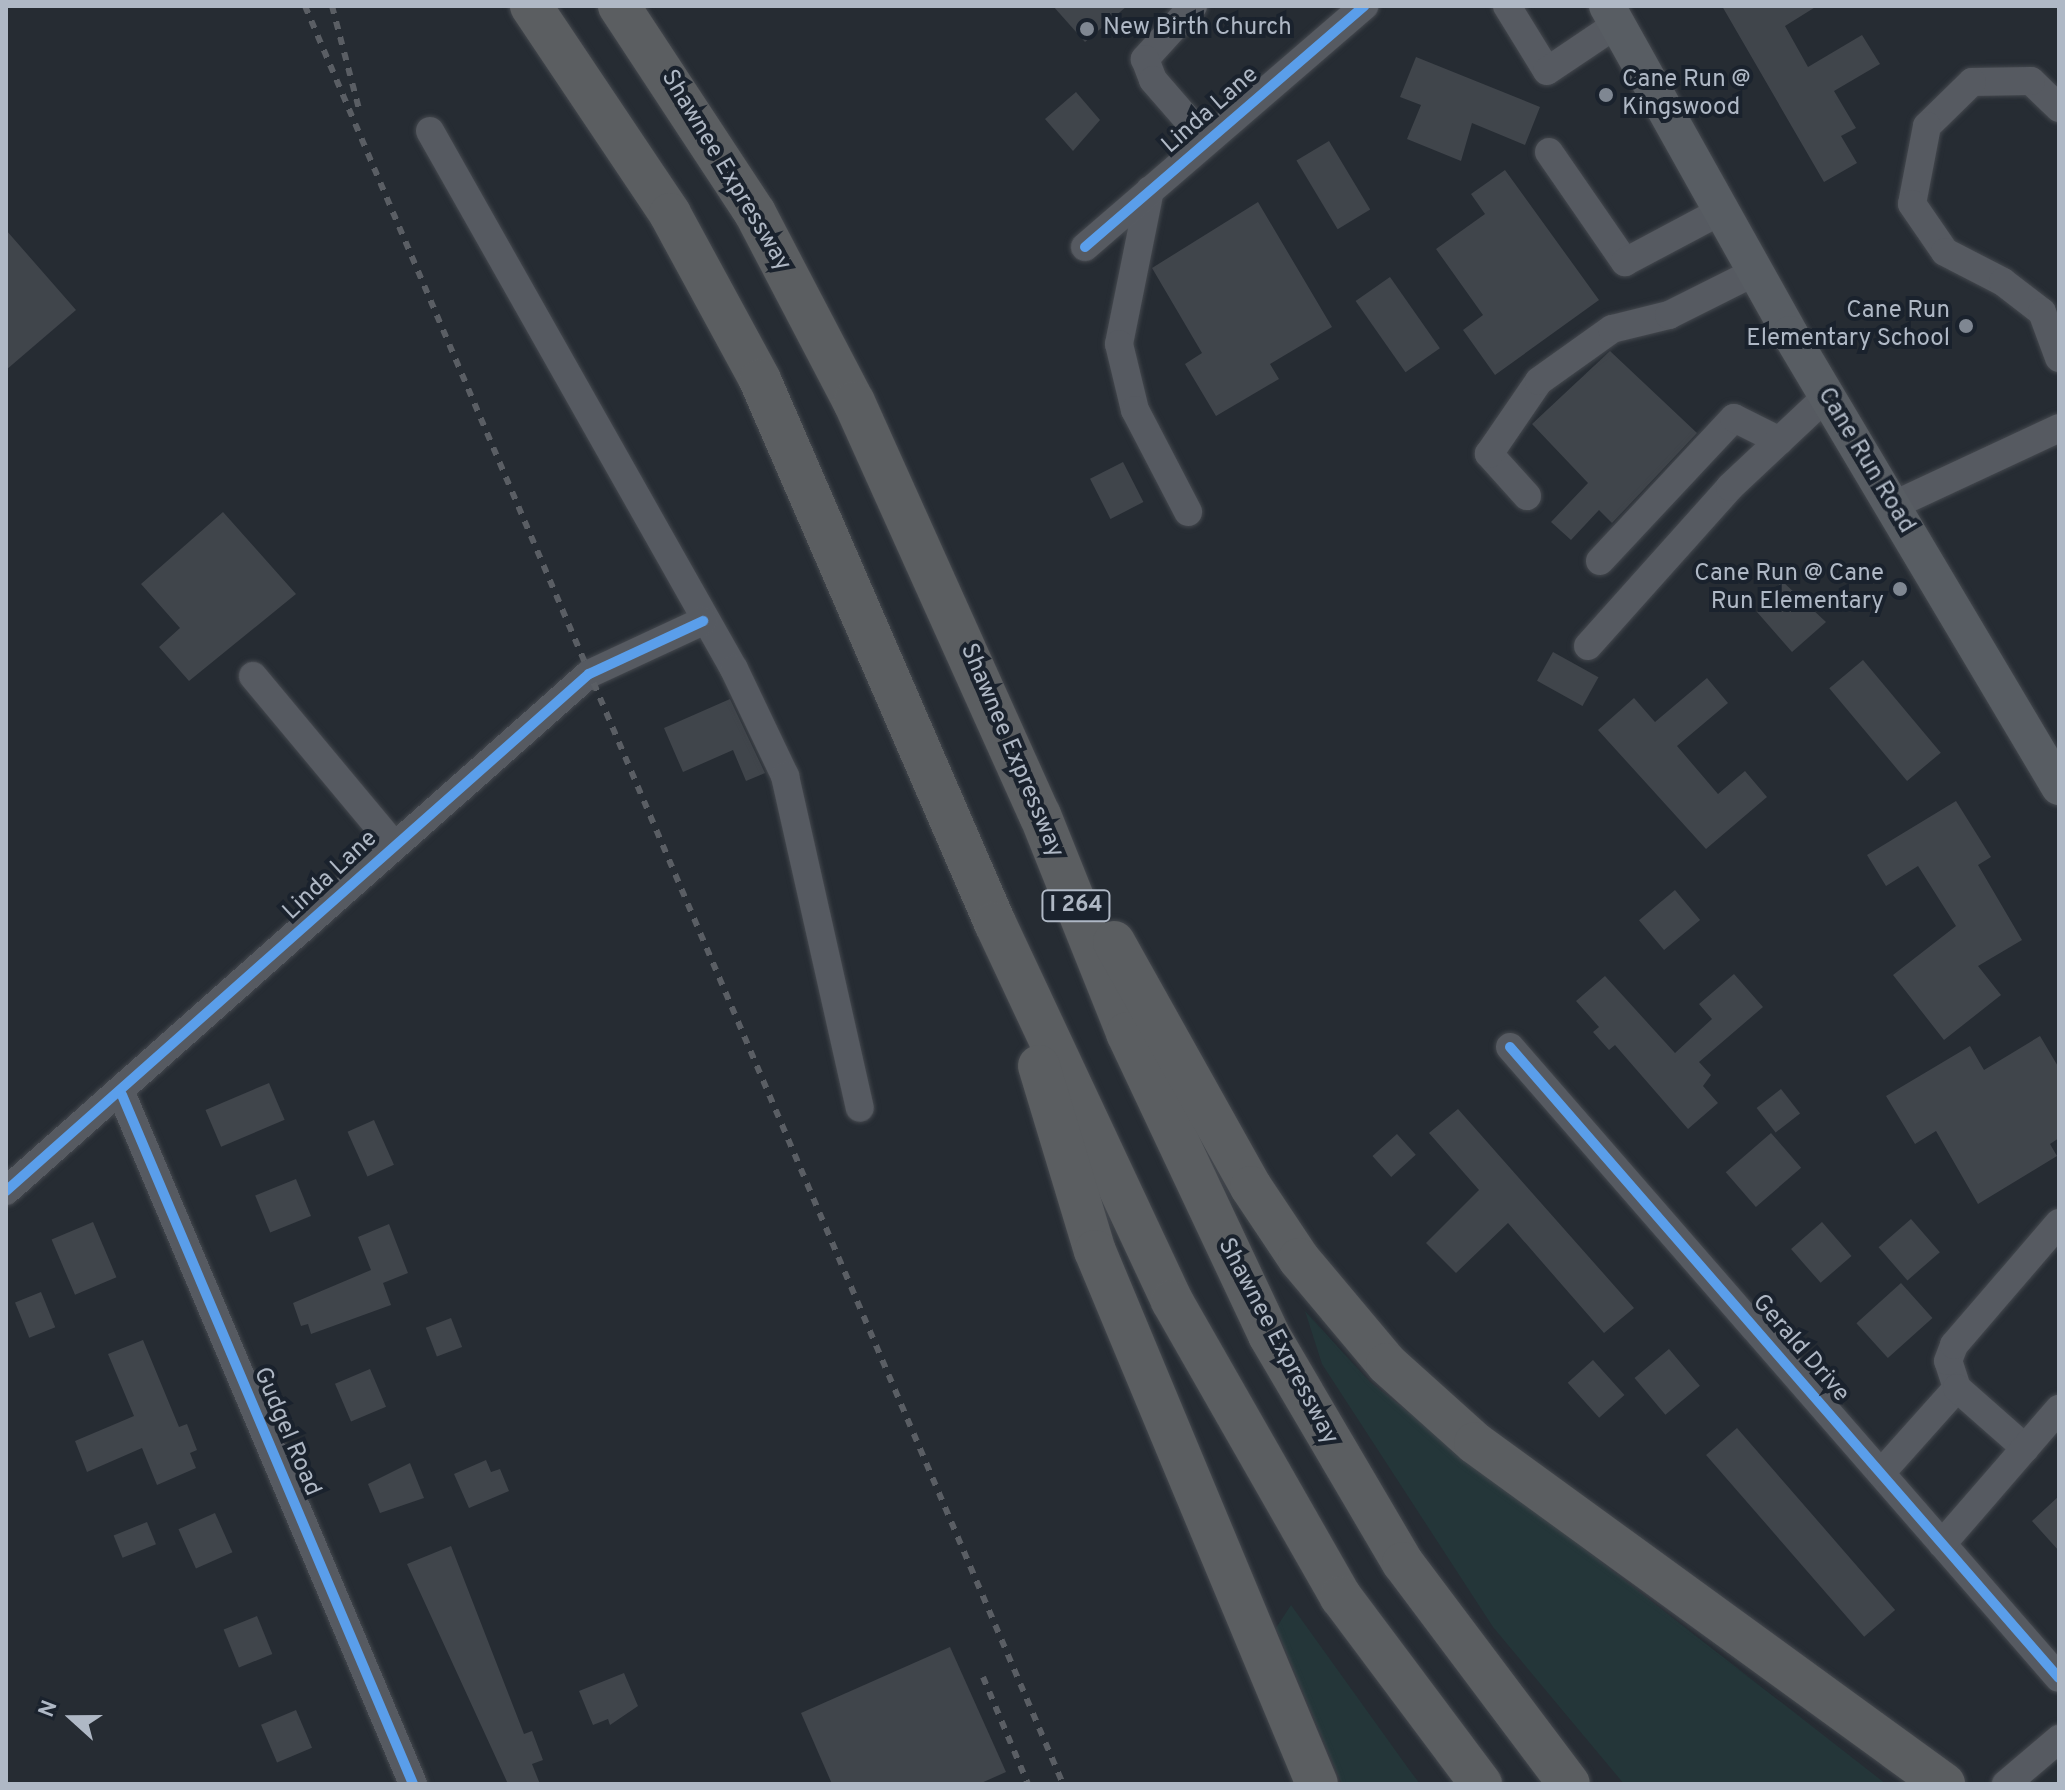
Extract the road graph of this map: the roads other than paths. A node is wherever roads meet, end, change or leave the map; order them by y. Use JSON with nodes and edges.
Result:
{"nodes":[{"id":1,"x":531,"y":6,"type":"edge"},
{"id":2,"x":619,"y":6,"type":"edge"},
{"id":3,"x":1193,"y":6,"type":"edge"},
{"id":4,"x":1507,"y":6,"type":"edge"},
{"id":5,"x":1346,"y":11,"type":"edge"},
{"id":6,"x":1612,"y":15,"type":"edge"},
{"id":7,"x":2059,"y":108,"type":"edge"},
{"id":8,"x":430,"y":131,"type":"dead end"},
{"id":9,"x":1206,"y":141,"type":"junction"},
{"id":10,"x":1549,"y":152,"type":"dead end"},
{"id":11,"x":1150,"y":190,"type":"junction"},
{"id":12,"x":1721,"y":211,"type":"junction"},
{"id":13,"x":1085,"y":247,"type":"dead end"},
{"id":14,"x":1755,"y":272,"type":"junction"},
{"id":15,"x":2059,"y":358,"type":"edge"},
{"id":16,"x":1827,"y":396,"type":"junction"},
{"id":17,"x":2059,"y":428,"type":"edge"},
{"id":18,"x":1780,"y":441,"type":"junction"},
{"id":19,"x":1527,"y":496,"type":"dead end"},
{"id":20,"x":1892,"y":506,"type":"junction"},
{"id":21,"x":1188,"y":512,"type":"dead end"},
{"id":22,"x":1600,"y":561,"type":"dead end"},
{"id":23,"x":703,"y":621,"type":"junction"},
{"id":24,"x":1588,"y":646,"type":"dead end"},
{"id":25,"x":253,"y":676,"type":"dead end"},
{"id":26,"x":2059,"y":787,"type":"edge"},
{"id":27,"x":1040,"y":815,"type":"junction"},
{"id":28,"x":394,"y":845,"type":"junction"},
{"id":29,"x":995,"y":923,"type":"junction"},
{"id":30,"x":1510,"y":1047,"type":"dead end"},
{"id":31,"x":122,"y":1095,"type":"junction"},
{"id":32,"x":860,"y":1108,"type":"dead end"},
{"id":33,"x":6,"y":1191,"type":"edge"},
{"id":34,"x":2059,"y":1223,"type":"edge"},
{"id":35,"x":1957,"y":1388,"type":"junction"},
{"id":36,"x":2059,"y":1409,"type":"edge"},
{"id":37,"x":2025,"y":1448,"type":"junction"},
{"id":38,"x":1881,"y":1473,"type":"junction"},
{"id":39,"x":1942,"y":1544,"type":"junction"},
{"id":40,"x":2059,"y":1678,"type":"edge"},
{"id":41,"x":2059,"y":1739,"type":"edge"},
{"id":42,"x":413,"y":1784,"type":"edge"},
{"id":43,"x":1317,"y":1784,"type":"edge"},
{"id":44,"x":1481,"y":1784,"type":"edge"},
{"id":45,"x":1569,"y":1784,"type":"edge"},
{"id":46,"x":1944,"y":1784,"type":"edge"},
{"id":47,"x":2006,"y":1784,"type":"edge"}],
"edges":[{"from":1,"to":29,"type":"highway"},
{"from":2,"to":27,"type":"highway","name":"Shawnee Expressway","number":"I 264"},
{"from":3,"to":9,"type":"street"},
{"from":4,"to":6,"type":"street"},
{"from":5,"to":9,"type":"street","name":"Linda Lane"},
{"from":6,"to":12,"type":"main road","name":"Cane Run Road"},
{"from":7,"to":15,"type":"street"},
{"from":8,"to":23,"type":"street"},
{"from":9,"to":11,"type":"street","name":"Linda Lane"},
{"from":10,"to":12,"type":"street"},
{"from":11,"to":13,"type":"street","name":"Linda Lane"},
{"from":11,"to":21,"type":"street"},
{"from":12,"to":14,"type":"main road","name":"Cane Run Road"},
{"from":14,"to":16,"type":"main road","name":"Cane Run Road"},
{"from":14,"to":19,"type":"street"},
{"from":16,"to":18,"type":"street"},
{"from":16,"to":20,"type":"main road","name":"Cane Run Road"},
{"from":17,"to":20,"type":"street"},
{"from":18,"to":22,"type":"street"},
{"from":18,"to":24,"type":"street"},
{"from":20,"to":26,"type":"main road","name":"Cane Run Road"},
{"from":23,"to":28,"type":"street","name":"Linda Lane"},
{"from":23,"to":32,"type":"street"},
{"from":25,"to":28,"type":"street"},
{"from":27,"to":45,"type":"highway","name":"Shawnee Expressway","number":"I 264"},
{"from":27,"to":46,"type":"highway"},
{"from":28,"to":31,"type":"street","name":"Linda Lane"},
{"from":29,"to":43,"type":"highway"},
{"from":29,"to":44,"type":"highway"},
{"from":30,"to":38,"type":"street","name":"Gerald Drive"},
{"from":31,"to":33,"type":"street","name":"Linda Lane"},
{"from":31,"to":42,"type":"street","name":"Gudgel Road"},
{"from":34,"to":35,"type":"street"},
{"from":35,"to":37,"type":"street"},
{"from":35,"to":38,"type":"street"},
{"from":36,"to":37,"type":"street"},
{"from":37,"to":39,"type":"street"},
{"from":38,"to":39,"type":"street","name":"Gerald Drive"},
{"from":39,"to":40,"type":"street","name":"Gerald Drive"},
{"from":41,"to":47,"type":"street"}]}
